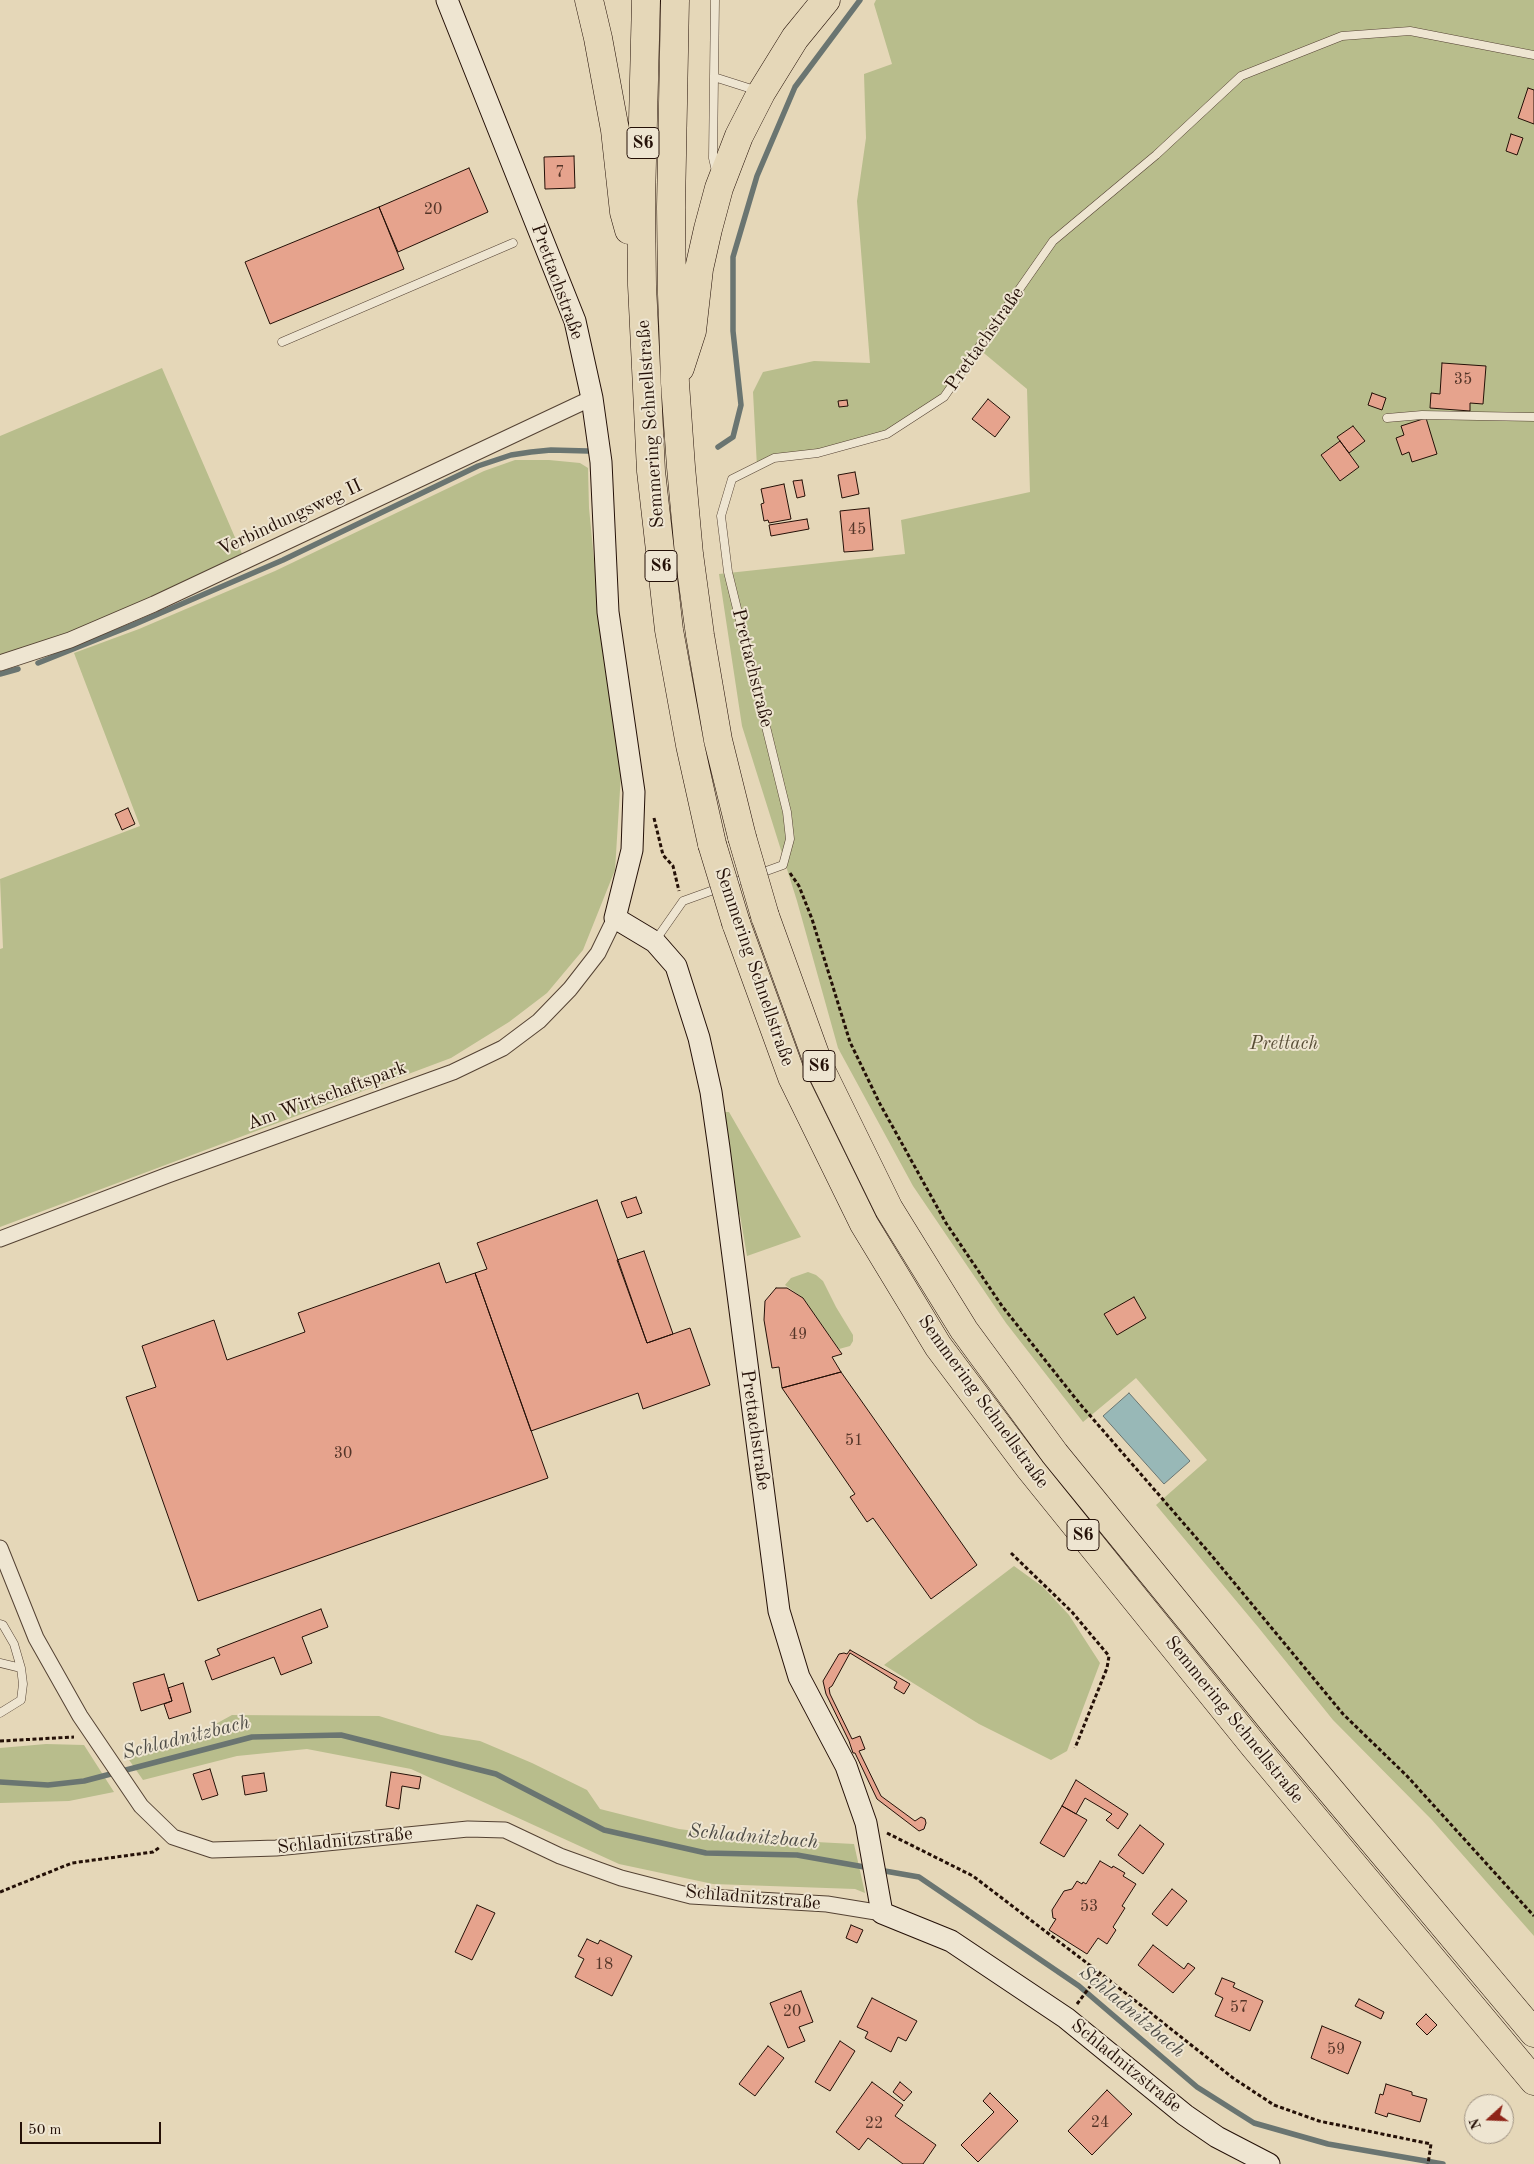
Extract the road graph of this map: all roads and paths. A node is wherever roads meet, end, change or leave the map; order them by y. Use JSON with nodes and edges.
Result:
{"nodes":[{"id":1,"x":447,"y":0,"type":"edge"},
{"id":2,"x":588,"y":0,"type":"edge"},
{"id":3,"x":646,"y":0,"type":"edge"},
{"id":4,"x":675,"y":0,"type":"edge"},
{"id":5,"x":715,"y":0,"type":"edge"},
{"id":6,"x":826,"y":0,"type":"edge"},
{"id":7,"x":1534,"y":55,"type":"edge"},
{"id":8,"x":714,"y":77,"type":"junction"},
{"id":9,"x":761,"y":92,"type":"junction"},
{"id":10,"x":719,"y":188,"type":"junction"},
{"id":11,"x":513,"y":243,"type":"dead end"},
{"id":12,"x":642,"y":285,"type":"junction"},
{"id":13,"x":282,"y":342,"type":"dead end"},
{"id":14,"x":675,"y":383,"type":"junction"},
{"id":15,"x":592,"y":398,"type":"junction"},
{"id":16,"x":1534,"y":417,"type":"edge"},
{"id":17,"x":1387,"y":418,"type":"dead end"},
{"id":18,"x":0,"y":663,"type":"edge"},
{"id":19,"x":653,"y":812,"type":"dead end"},
{"id":20,"x":783,"y":865,"type":"junction"},
{"id":21,"x":683,"y":901,"type":"junction"},
{"id":22,"x":615,"y":918,"type":"junction"},
{"id":23,"x":655,"y":942,"type":"junction"},
{"id":24,"x":0,"y":1239,"type":"edge"},
{"id":25,"x":0,"y":1548,"type":"edge"},
{"id":26,"x":1011,"y":1553,"type":"dead end"},
{"id":27,"x":0,"y":1624,"type":"edge"},
{"id":28,"x":0,"y":1663,"type":"edge"},
{"id":29,"x":21,"y":1668,"type":"junction"},
{"id":30,"x":0,"y":1713,"type":"edge"},
{"id":31,"x":94,"y":1735,"type":"junction"},
{"id":32,"x":0,"y":1741,"type":"edge"},
{"id":33,"x":1075,"y":1748,"type":"dead end"},
{"id":34,"x":866,"y":1823,"type":"junction"},
{"id":35,"x":173,"y":1838,"type":"junction"},
{"id":36,"x":0,"y":1892,"type":"edge"},
{"id":37,"x":881,"y":1903,"type":"junction"},
{"id":38,"x":1534,"y":1916,"type":"edge"},
{"id":39,"x":1100,"y":1973,"type":"junction"},
{"id":40,"x":1074,"y":2008,"type":"dead end"},
{"id":41,"x":1534,"y":2033,"type":"edge"},
{"id":42,"x":1534,"y":2081,"type":"edge"},
{"id":43,"x":1269,"y":2164,"type":"edge"},
{"id":44,"x":1428,"y":2164,"type":"edge"}],
"edges":[{"from":1,"to":15,"type":"street","name":"Prettachstraße"},
{"from":2,"to":12,"type":"highway"},
{"from":3,"to":12,"type":"highway","name":"Semmering Schnellstraße","number":"S6"},
{"from":4,"to":14,"type":"highway","name":"Semmering Schnellstraße","number":"S6"},
{"from":5,"to":8,"type":"lane"},
{"from":6,"to":9,"type":"highway"},
{"from":7,"to":20,"type":"lane","name":"Prettachstraße"},
{"from":8,"to":9,"type":"lane"},
{"from":8,"to":10,"type":"lane"},
{"from":9,"to":10,"type":"highway"},
{"from":10,"to":14,"type":"highway"},
{"from":11,"to":13,"type":"lane"},
{"from":12,"to":42,"type":"highway","name":"Semmering Schnellstraße","number":"S6","bridge":true},
{"from":14,"to":41,"type":"highway","name":"Semmering Schnellstraße","number":"S6","bridge":true},
{"from":15,"to":18,"type":"street","name":"Verbindungsweg II"},
{"from":15,"to":22,"type":"street","name":"Prettachstraße"},
{"from":16,"to":17,"type":"lane"},
{"from":19,"to":21,"type":"path"},
{"from":20,"to":21,"type":"lane"},
{"from":20,"to":38,"type":"path"},
{"from":21,"to":23,"type":"lane"},
{"from":22,"to":23,"type":"street","name":"Prettachstraße"},
{"from":22,"to":24,"type":"street","name":"Am Wirtschaftspark"},
{"from":23,"to":34,"type":"street","name":"Prettachstraße"},
{"from":25,"to":31,"type":"street","name":"Schladnitzstraße"},
{"from":26,"to":33,"type":"path"},
{"from":27,"to":29,"type":"lane"},
{"from":28,"to":29,"type":"lane"},
{"from":29,"to":30,"type":"lane"},
{"from":31,"to":32,"type":"path"},
{"from":31,"to":35,"type":"street","name":"Schladnitzstraße"},
{"from":34,"to":37,"type":"street","name":"Prettachstraße"},
{"from":34,"to":39,"type":"path"},
{"from":35,"to":36,"type":"path"},
{"from":35,"to":37,"type":"street","name":"Schladnitzstraße"},
{"from":37,"to":43,"type":"street","name":"Schladnitzstraße"},
{"from":39,"to":40,"type":"path"},
{"from":39,"to":44,"type":"path"}]}
